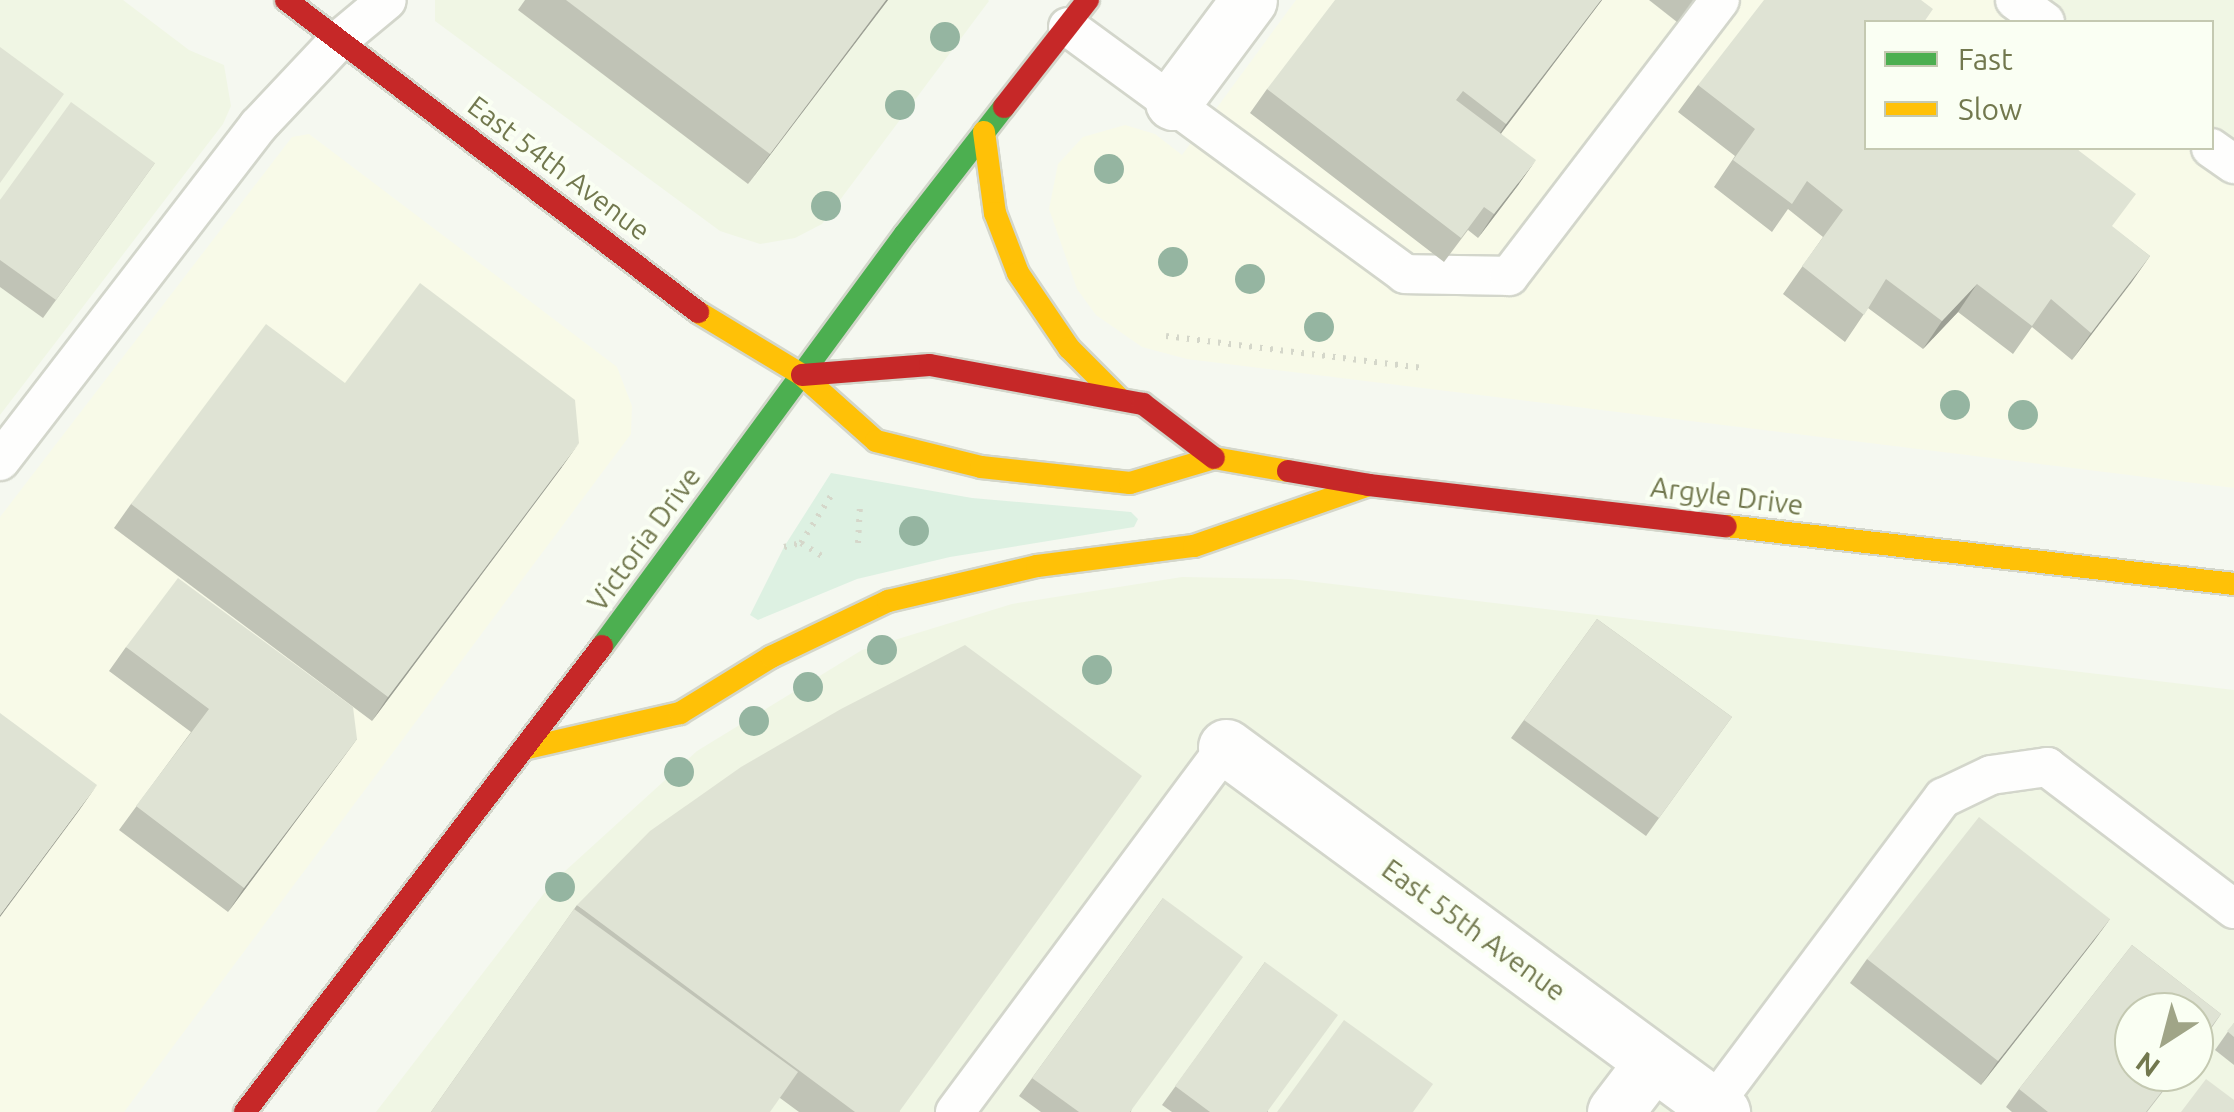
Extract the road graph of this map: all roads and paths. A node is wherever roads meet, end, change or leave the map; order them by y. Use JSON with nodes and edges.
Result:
{"nodes":[{"id":1,"x":286,"y":0,"type":"edge"},
{"id":2,"x":387,"y":0,"type":"edge"},
{"id":3,"x":1249,"y":0,"type":"edge"},
{"id":4,"x":1720,"y":0,"type":"edge"},
{"id":5,"x":2015,"y":0,"type":"edge"},
{"id":6,"x":1078,"y":14,"type":"edge"},
{"id":7,"x":2042,"y":20,"type":"edge"},
{"id":8,"x":339,"y":40,"type":"junction"},
{"id":9,"x":1173,"y":102,"type":"junction"},
{"id":10,"x":984,"y":132,"type":"junction"},
{"id":11,"x":1160,"y":335,"type":"dead end"},
{"id":12,"x":1423,"y":368,"type":"dead end"},
{"id":13,"x":802,"y":375,"type":"junction"},
{"id":14,"x":1120,"y":400,"type":"junction"},
{"id":15,"x":1214,"y":458,"type":"junction"},
{"id":16,"x":0,"y":461,"type":"edge"},
{"id":17,"x":847,"y":482,"type":"dead end"},
{"id":18,"x":1368,"y":485,"type":"junction"},
{"id":19,"x":853,"y":492,"type":"dead end"},
{"id":20,"x":801,"y":542,"type":"dead end"},
{"id":21,"x":858,"y":560,"type":"dead end"},
{"id":22,"x":2234,"y":584,"type":"edge"},
{"id":23,"x":1226,"y":747,"type":"joint"},
{"id":24,"x":527,"y":748,"type":"junction"},
{"id":25,"x":2234,"y":909,"type":"edge"},
{"id":26,"x":1653,"y":1062,"type":"junction"},
{"id":27,"x":1717,"y":1109,"type":"edge"},
{"id":28,"x":245,"y":1112,"type":"edge"},
{"id":29,"x":955,"y":1112,"type":"edge"},
{"id":30,"x":1615,"y":1112,"type":"edge"}],
"edges":[{"from":1,"to":8,"type":"street","name":"East 54th Avenue"},
{"from":2,"to":8,"type":"lane"},
{"from":3,"to":9,"type":"street"},
{"from":4,"to":9,"type":"lane"},
{"from":5,"to":7,"type":"lane"},
{"from":6,"to":9,"type":"lane"},
{"from":6,"to":10,"type":"street","name":"Victoria Drive"},
{"from":8,"to":13,"type":"street","name":"East 54th Avenue"},
{"from":8,"to":16,"type":"lane"},
{"from":10,"to":13,"type":"street","name":"Victoria Drive"},
{"from":10,"to":14,"type":"street"},
{"from":11,"to":12,"type":"path"},
{"from":13,"to":14,"type":"street","name":"Argyle Drive"},
{"from":13,"to":15,"type":"street","name":"Argyle Drive"},
{"from":13,"to":24,"type":"street","name":"Victoria Drive"},
{"from":14,"to":15,"type":"street","name":"Argyle Drive"},
{"from":15,"to":18,"type":"street","name":"Argyle Drive"},
{"from":17,"to":20,"type":"path"},
{"from":18,"to":22,"type":"street","name":"Argyle Drive"},
{"from":18,"to":24,"type":"street"},
{"from":19,"to":21,"type":"path"},
{"from":23,"to":26,"type":"street","name":"East 55th Avenue"},
{"from":23,"to":29,"type":"lane"},
{"from":24,"to":28,"type":"street","name":"Victoria Drive"},
{"from":25,"to":27,"type":"lane"},
{"from":26,"to":27,"type":"street","name":"East 55th Avenue"},
{"from":26,"to":30,"type":"street"}]}
